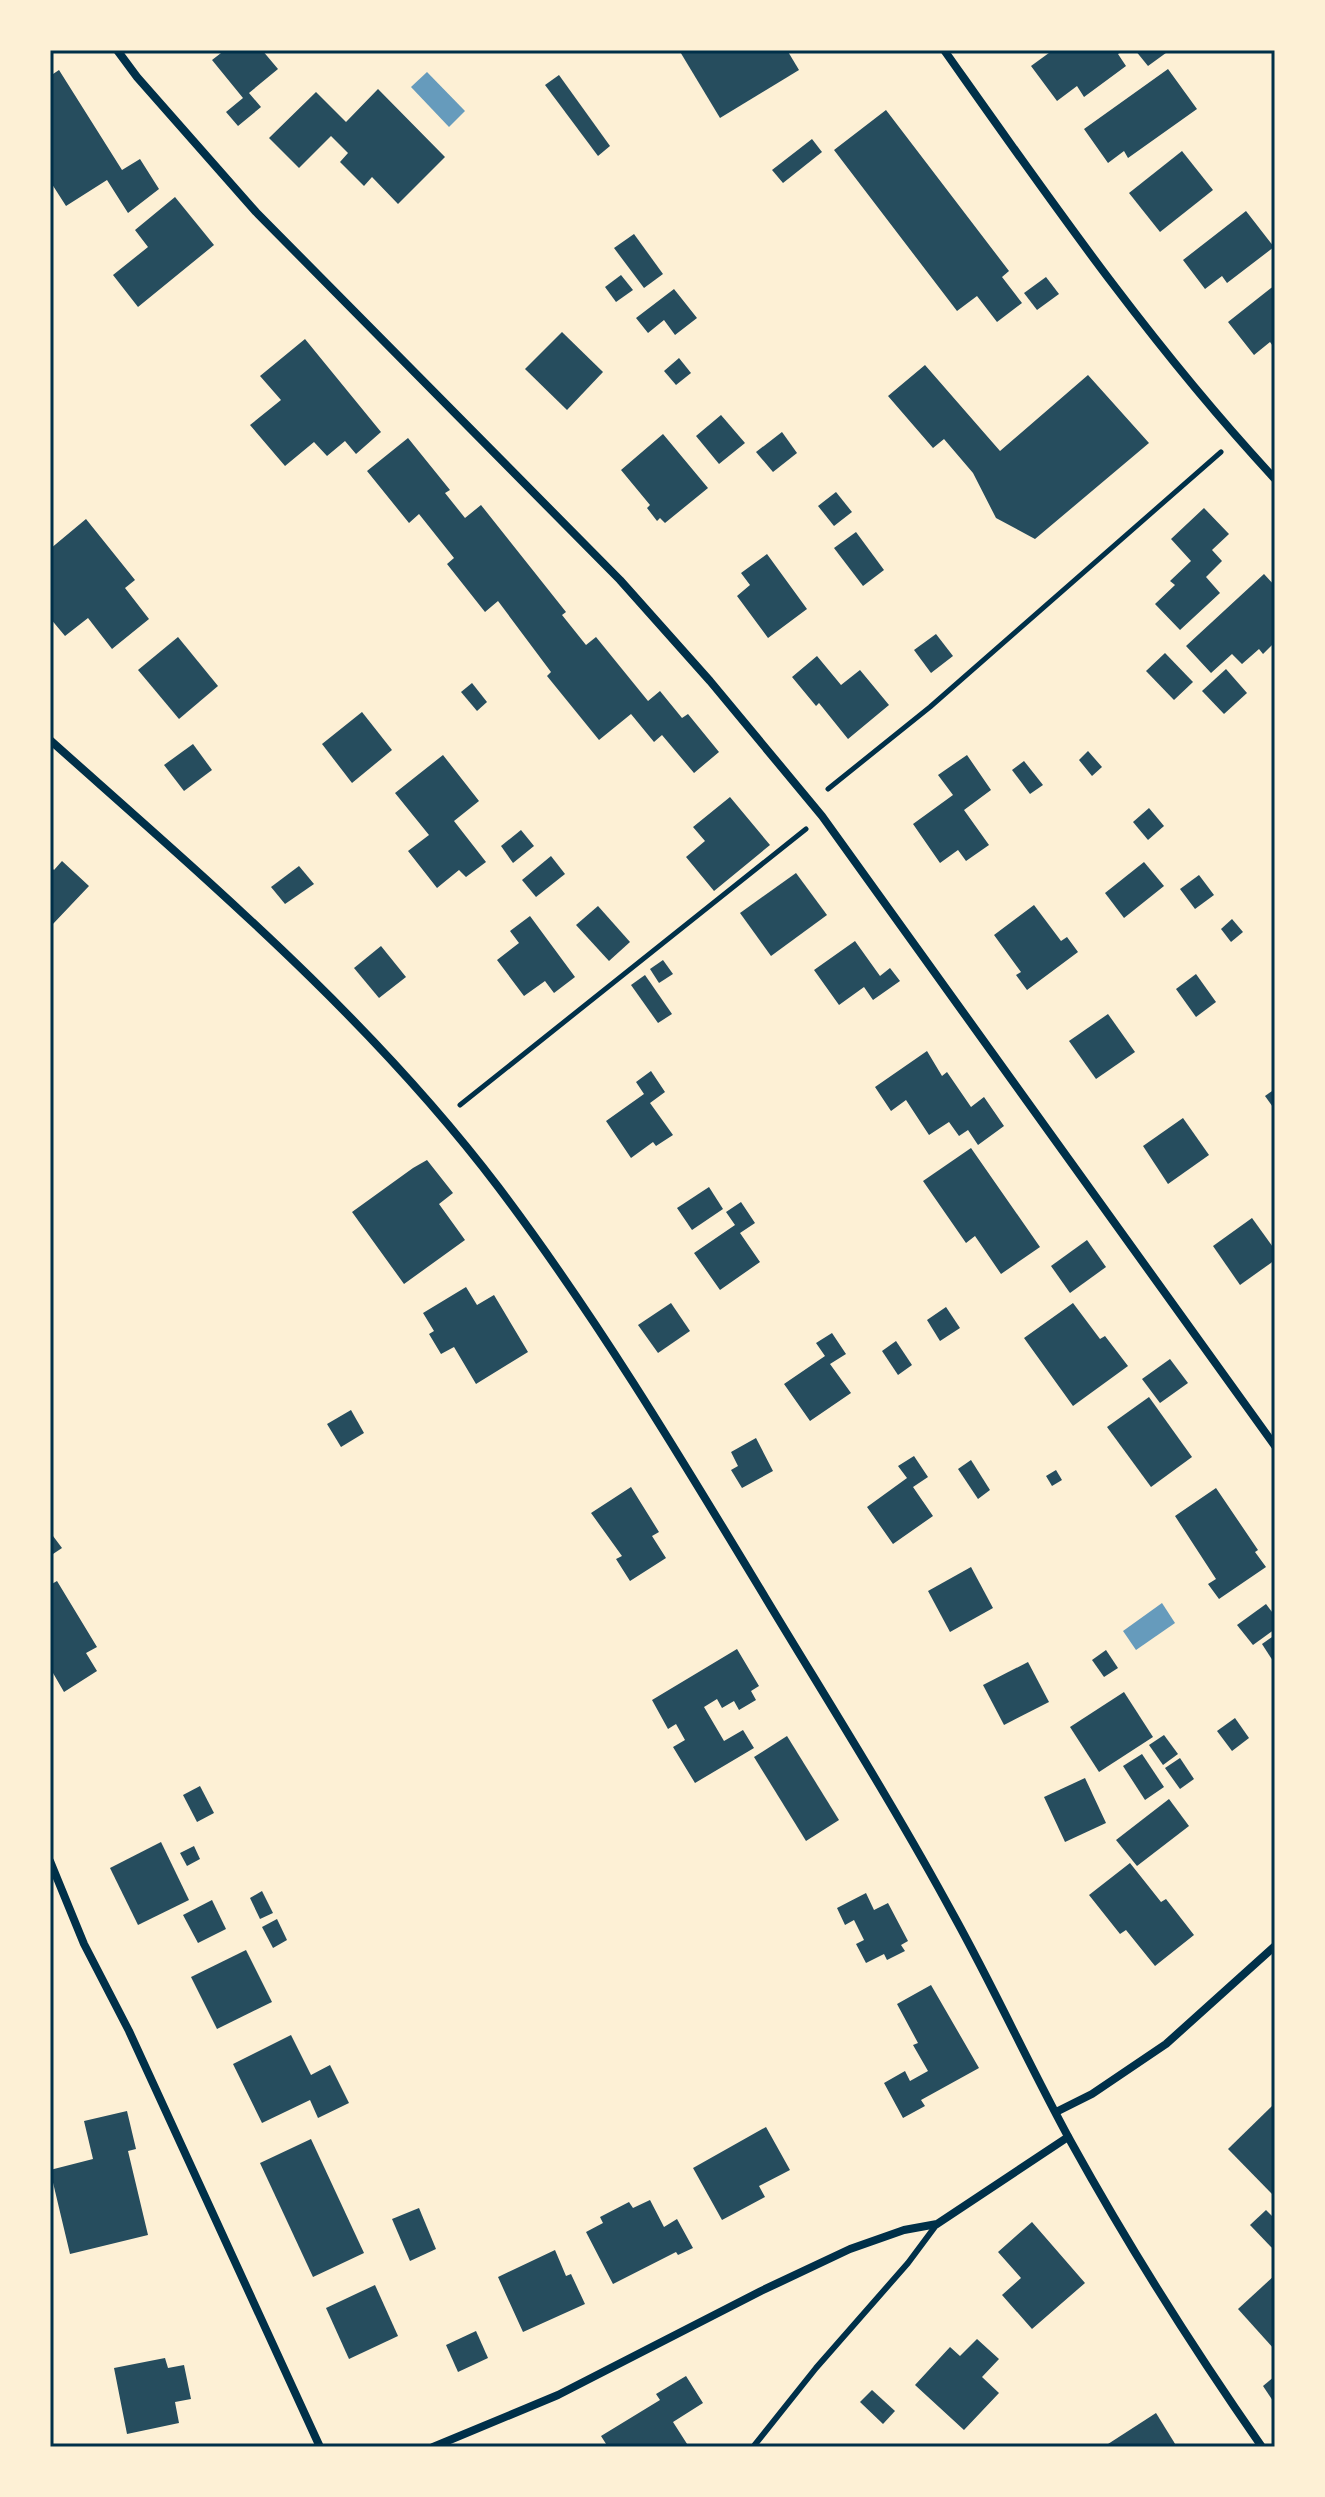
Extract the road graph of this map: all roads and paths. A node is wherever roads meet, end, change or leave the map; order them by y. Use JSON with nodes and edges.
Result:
{"nodes":[{"id":1,"x":117,"y":50,"type":"edge"},
{"id":2,"x":944,"y":50,"type":"edge"},
{"id":3,"x":1237,"y":438,"type":"junction"},
{"id":4,"x":1275,"y":479,"type":"edge"},
{"id":5,"x":50,"y":740,"type":"edge"},
{"id":6,"x":811,"y":803,"type":"junction"},
{"id":7,"x":822,"y":816,"type":"junction"},
{"id":8,"x":444,"y":1119,"type":"junction"},
{"id":9,"x":1275,"y":1446,"type":"edge"},
{"id":10,"x":50,"y":1861,"type":"edge"},
{"id":11,"x":1275,"y":1946,"type":"edge"},
{"id":12,"x":1056,"y":2112,"type":"junction"},
{"id":13,"x":1068,"y":2137,"type":"junction"},
{"id":14,"x":937,"y":2224,"type":"junction"},
{"id":15,"x":320,"y":2447,"type":"edge"},
{"id":16,"x":433,"y":2447,"type":"edge"},
{"id":17,"x":753,"y":2447,"type":"edge"},
{"id":18,"x":1262,"y":2447,"type":"edge"}],
"edges":[{"from":1,"to":6,"type":"street"},
{"from":2,"to":3,"type":"street"},
{"from":3,"to":4,"type":"street"},
{"from":3,"to":6,"type":"path"},
{"from":5,"to":8,"type":"street"},
{"from":6,"to":7,"type":"street"},
{"from":7,"to":8,"type":"path"},
{"from":7,"to":9,"type":"street"},
{"from":8,"to":12,"type":"street"},
{"from":10,"to":15,"type":"street"},
{"from":11,"to":12,"type":"street"},
{"from":12,"to":13,"type":"street"},
{"from":13,"to":14,"type":"street"},
{"from":13,"to":18,"type":"street"},
{"from":14,"to":16,"type":"street"},
{"from":14,"to":17,"type":"lane"}]}
